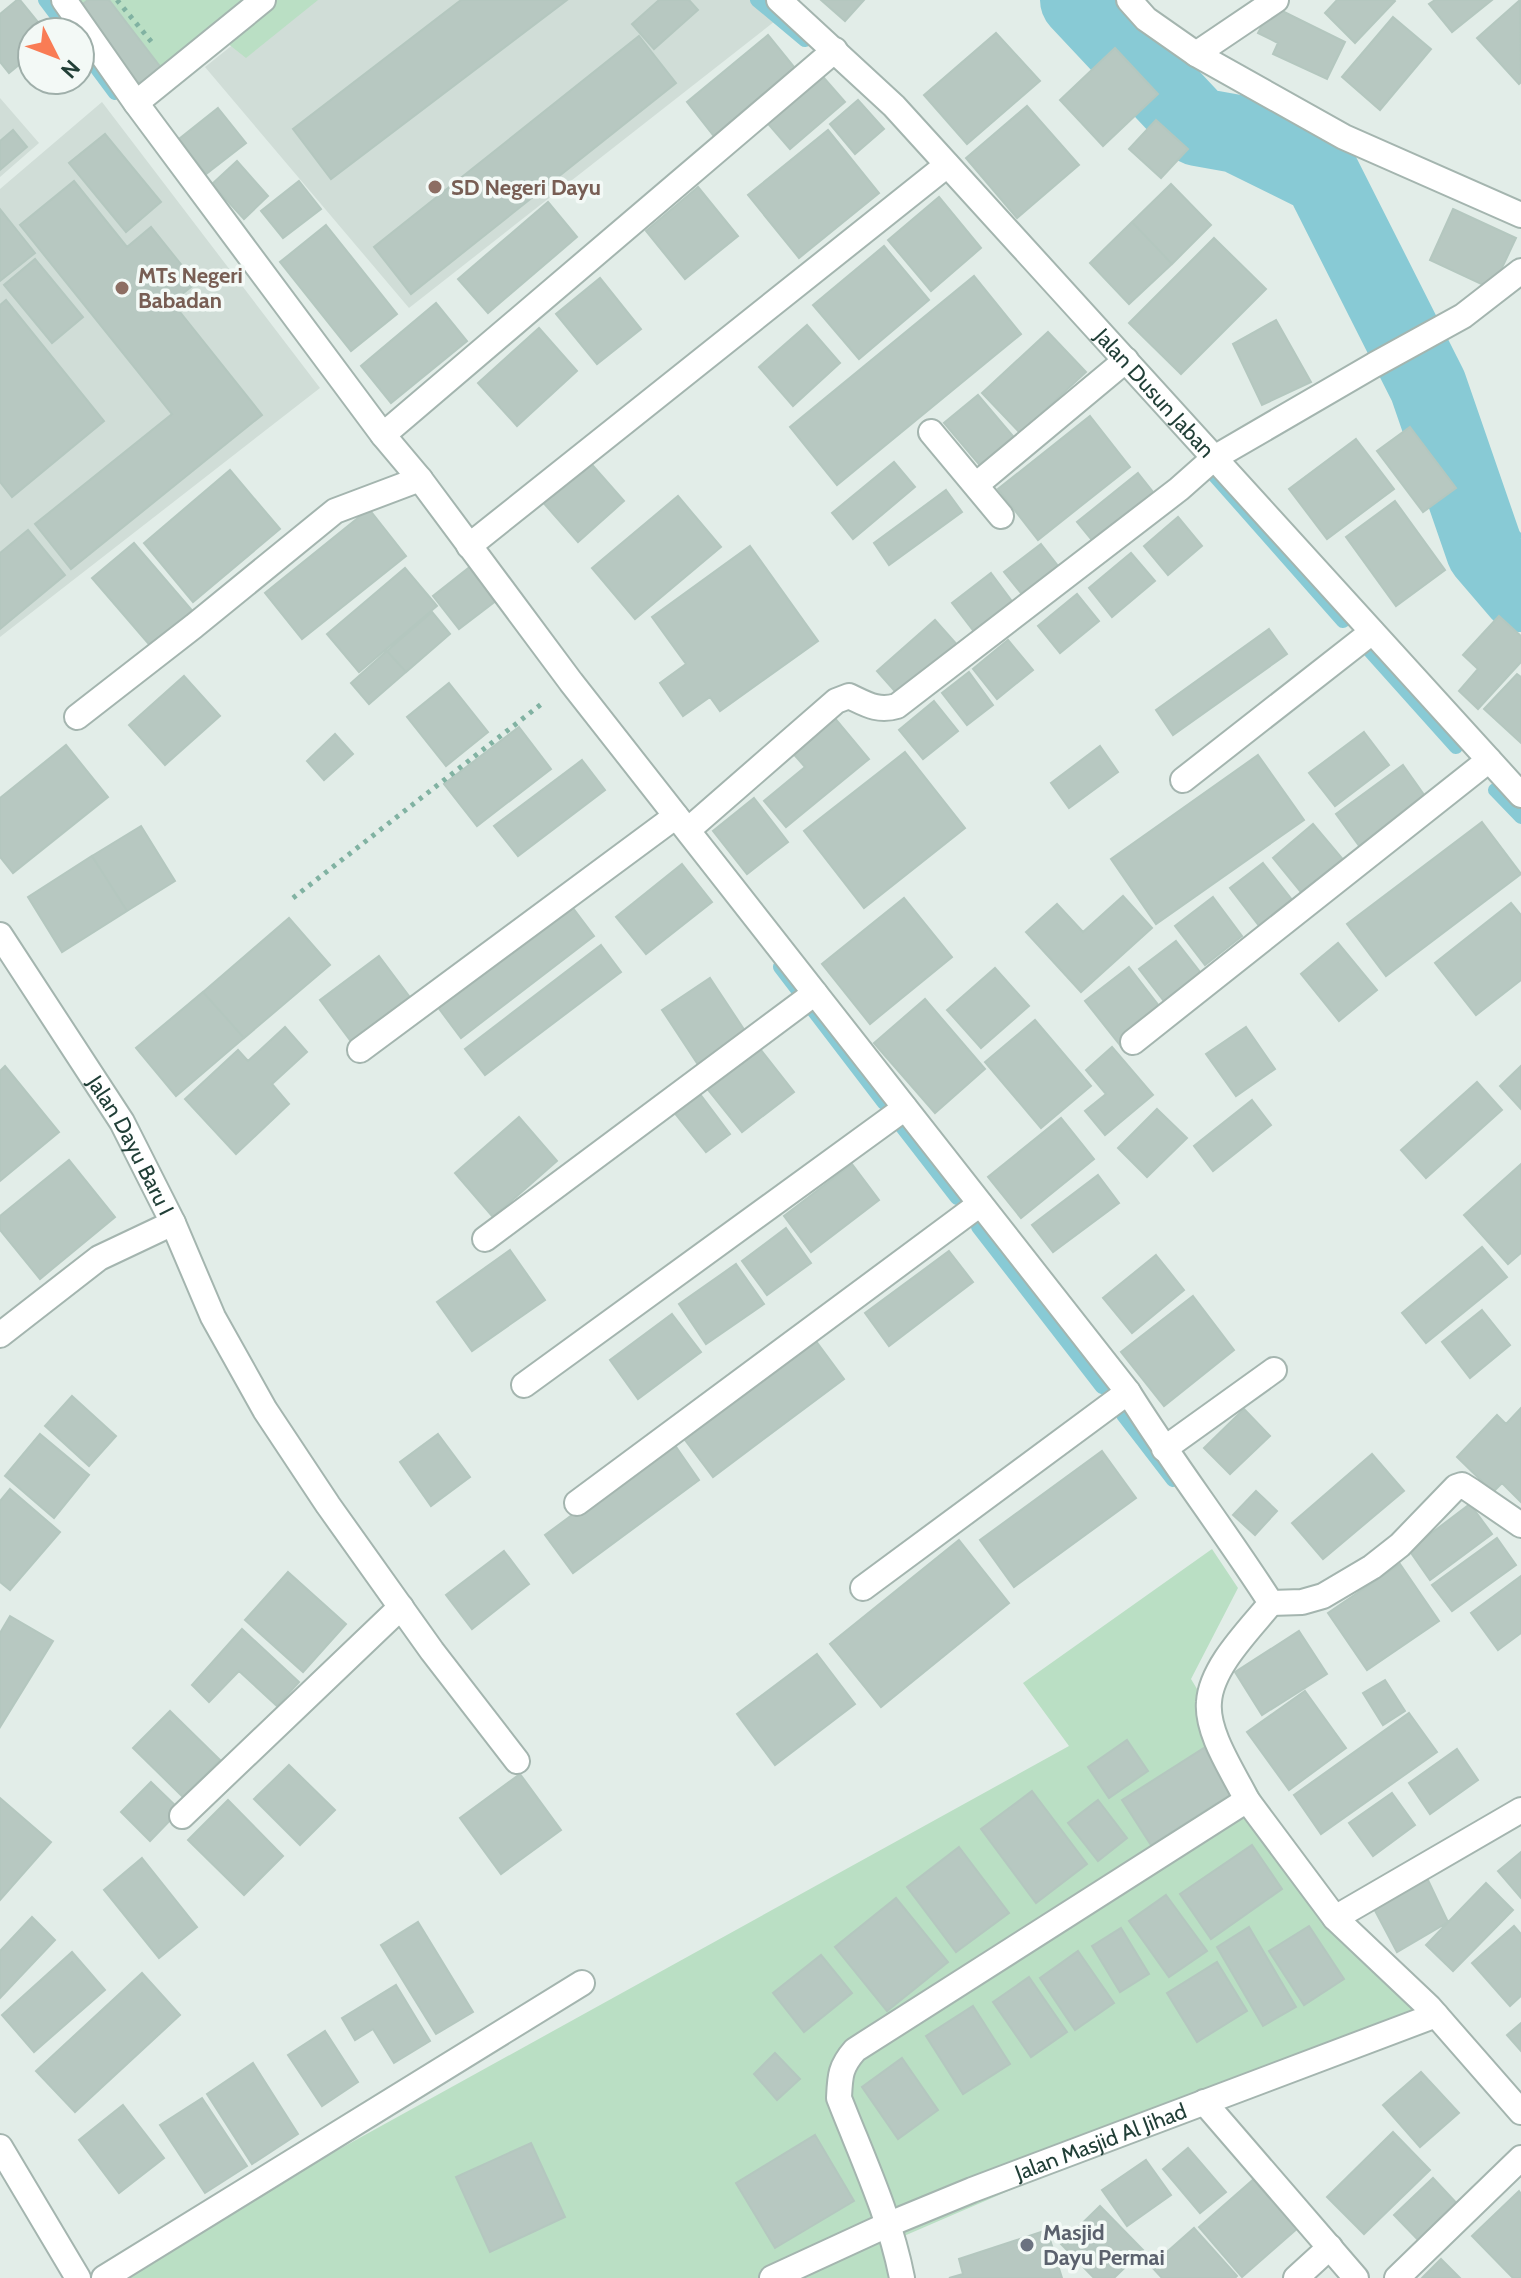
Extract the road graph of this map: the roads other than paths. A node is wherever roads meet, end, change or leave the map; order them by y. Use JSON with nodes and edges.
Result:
{"nodes":[{"id":1,"x":64,"y":0,"type":"edge"},
{"id":2,"x":263,"y":0,"type":"edge"},
{"id":3,"x":779,"y":0,"type":"edge"},
{"id":4,"x":1129,"y":0,"type":"edge"},
{"id":5,"x":1276,"y":0,"type":"edge"},
{"id":6,"x":835,"y":50,"type":"junction"},
{"id":7,"x":1196,"y":54,"type":"junction"},
{"id":8,"x":136,"y":103,"type":"junction"},
{"id":9,"x":940,"y":170,"type":"junction"},
{"id":10,"x":1521,"y":215,"type":"edge"},
{"id":11,"x":1521,"y":271,"type":"edge"},
{"id":12,"x":1118,"y":366,"type":"junction"},
{"id":13,"x":931,"y":432,"type":"dead end"},
{"id":14,"x":383,"y":435,"type":"junction"},
{"id":15,"x":1213,"y":460,"type":"junction"},
{"id":16,"x":420,"y":479,"type":"junction"},
{"id":17,"x":976,"y":485,"type":"junction"},
{"id":18,"x":1001,"y":516,"type":"dead end"},
{"id":19,"x":469,"y":546,"type":"junction"},
{"id":20,"x":1372,"y":632,"type":"junction"},
{"id":21,"x":77,"y":717,"type":"dead end"},
{"id":22,"x":1489,"y":760,"type":"junction"},
{"id":23,"x":1183,"y":780,"type":"dead end"},
{"id":24,"x":1521,"y":795,"type":"edge"},
{"id":25,"x":682,"y":823,"type":"junction"},
{"id":26,"x":0,"y":935,"type":"edge"},
{"id":27,"x":815,"y":993,"type":"junction"},
{"id":28,"x":1133,"y":1042,"type":"dead end"},
{"id":29,"x":360,"y":1050,"type":"dead end"},
{"id":30,"x":905,"y":1108,"type":"junction"},
{"id":31,"x":980,"y":1204,"type":"junction"},
{"id":32,"x":173,"y":1223,"type":"junction"},
{"id":33,"x":485,"y":1239,"type":"dead end"},
{"id":34,"x":0,"y":1335,"type":"edge"},
{"id":35,"x":1274,"y":1370,"type":"dead end"},
{"id":36,"x":524,"y":1385,"type":"dead end"},
{"id":37,"x":1128,"y":1392,"type":"junction"},
{"id":38,"x":1164,"y":1449,"type":"junction"},
{"id":39,"x":577,"y":1503,"type":"dead end"},
{"id":40,"x":1521,"y":1525,"type":"edge"},
{"id":41,"x":863,"y":1588,"type":"dead end"},
{"id":42,"x":1271,"y":1603,"type":"junction"},
{"id":43,"x":401,"y":1607,"type":"junction"},
{"id":44,"x":517,"y":1761,"type":"dead end"},
{"id":45,"x":1247,"y":1800,"type":"junction"},
{"id":46,"x":1521,"y":1810,"type":"edge"},
{"id":47,"x":182,"y":1816,"type":"dead end"},
{"id":48,"x":1335,"y":1918,"type":"junction"},
{"id":49,"x":582,"y":1983,"type":"dead end"},
{"id":50,"x":1436,"y":2015,"type":"junction"},
{"id":51,"x":1204,"y":2102,"type":"junction"},
{"id":52,"x":1521,"y":2112,"type":"edge"},
{"id":53,"x":0,"y":2147,"type":"edge"},
{"id":54,"x":1521,"y":2158,"type":"edge"},
{"id":55,"x":887,"y":2225,"type":"junction"},
{"id":56,"x":1330,"y":2247,"type":"junction"},
{"id":57,"x":78,"y":2278,"type":"edge"},
{"id":58,"x":104,"y":2278,"type":"edge"},
{"id":59,"x":772,"y":2278,"type":"edge"},
{"id":60,"x":902,"y":2278,"type":"edge"},
{"id":61,"x":1296,"y":2278,"type":"edge"},
{"id":62,"x":1356,"y":2278,"type":"edge"},
{"id":63,"x":1397,"y":2278,"type":"edge"}],
"edges":[{"from":1,"to":8,"type":"street"},
{"from":2,"to":8,"type":"street"},
{"from":3,"to":6,"type":"street","name":"Jalan Dusun Jaban"},
{"from":4,"to":7,"type":"street"},
{"from":5,"to":7,"type":"street"},
{"from":6,"to":9,"type":"street","name":"Jalan Dusun Jaban"},
{"from":6,"to":14,"type":"street"},
{"from":7,"to":10,"type":"street"},
{"from":8,"to":14,"type":"street"},
{"from":9,"to":12,"type":"street","name":"Jalan Dusun Jaban"},
{"from":9,"to":19,"type":"street"},
{"from":11,"to":15,"type":"street"},
{"from":12,"to":15,"type":"street","name":"Jalan Dusun Jaban"},
{"from":12,"to":17,"type":"street"},
{"from":13,"to":17,"type":"street"},
{"from":14,"to":16,"type":"street"},
{"from":15,"to":20,"type":"street","name":"Jalan Dusun Jaban"},
{"from":15,"to":25,"type":"street"},
{"from":16,"to":19,"type":"street"},
{"from":16,"to":21,"type":"street"},
{"from":17,"to":18,"type":"street"},
{"from":19,"to":25,"type":"street"},
{"from":20,"to":22,"type":"street","name":"Jalan Dusun Jaban"},
{"from":20,"to":23,"type":"street"},
{"from":22,"to":24,"type":"street","name":"Jalan Dusun Jaban"},
{"from":22,"to":28,"type":"street"},
{"from":25,"to":27,"type":"street"},
{"from":25,"to":29,"type":"street"},
{"from":26,"to":32,"type":"street","name":"Jalan Dayu Baru I"},
{"from":27,"to":30,"type":"street"},
{"from":27,"to":33,"type":"street"},
{"from":30,"to":31,"type":"street"},
{"from":30,"to":36,"type":"street"},
{"from":31,"to":37,"type":"street"},
{"from":31,"to":39,"type":"street"},
{"from":32,"to":34,"type":"street","name":"Jalan Dayu Baru I"},
{"from":32,"to":43,"type":"street"},
{"from":35,"to":38,"type":"street"},
{"from":37,"to":38,"type":"street"},
{"from":37,"to":41,"type":"street"},
{"from":38,"to":42,"type":"street"},
{"from":40,"to":42,"type":"street"},
{"from":42,"to":45,"type":"street"},
{"from":43,"to":44,"type":"street"},
{"from":43,"to":47,"type":"street"},
{"from":45,"to":48,"type":"street"},
{"from":45,"to":55,"type":"street"},
{"from":46,"to":48,"type":"street"},
{"from":48,"to":50,"type":"street"},
{"from":49,"to":58,"type":"street"},
{"from":50,"to":51,"type":"street","name":"Jalan Masjid Al Jihad"},
{"from":50,"to":52,"type":"street"},
{"from":51,"to":55,"type":"street","name":"Jalan Masjid Al Jihad"},
{"from":51,"to":56,"type":"street"},
{"from":53,"to":57,"type":"street"},
{"from":54,"to":63,"type":"street"},
{"from":55,"to":59,"type":"street","name":"Jalan Masjid Al Jihad"},
{"from":55,"to":60,"type":"street"},
{"from":56,"to":61,"type":"street"},
{"from":56,"to":62,"type":"street"}]}
